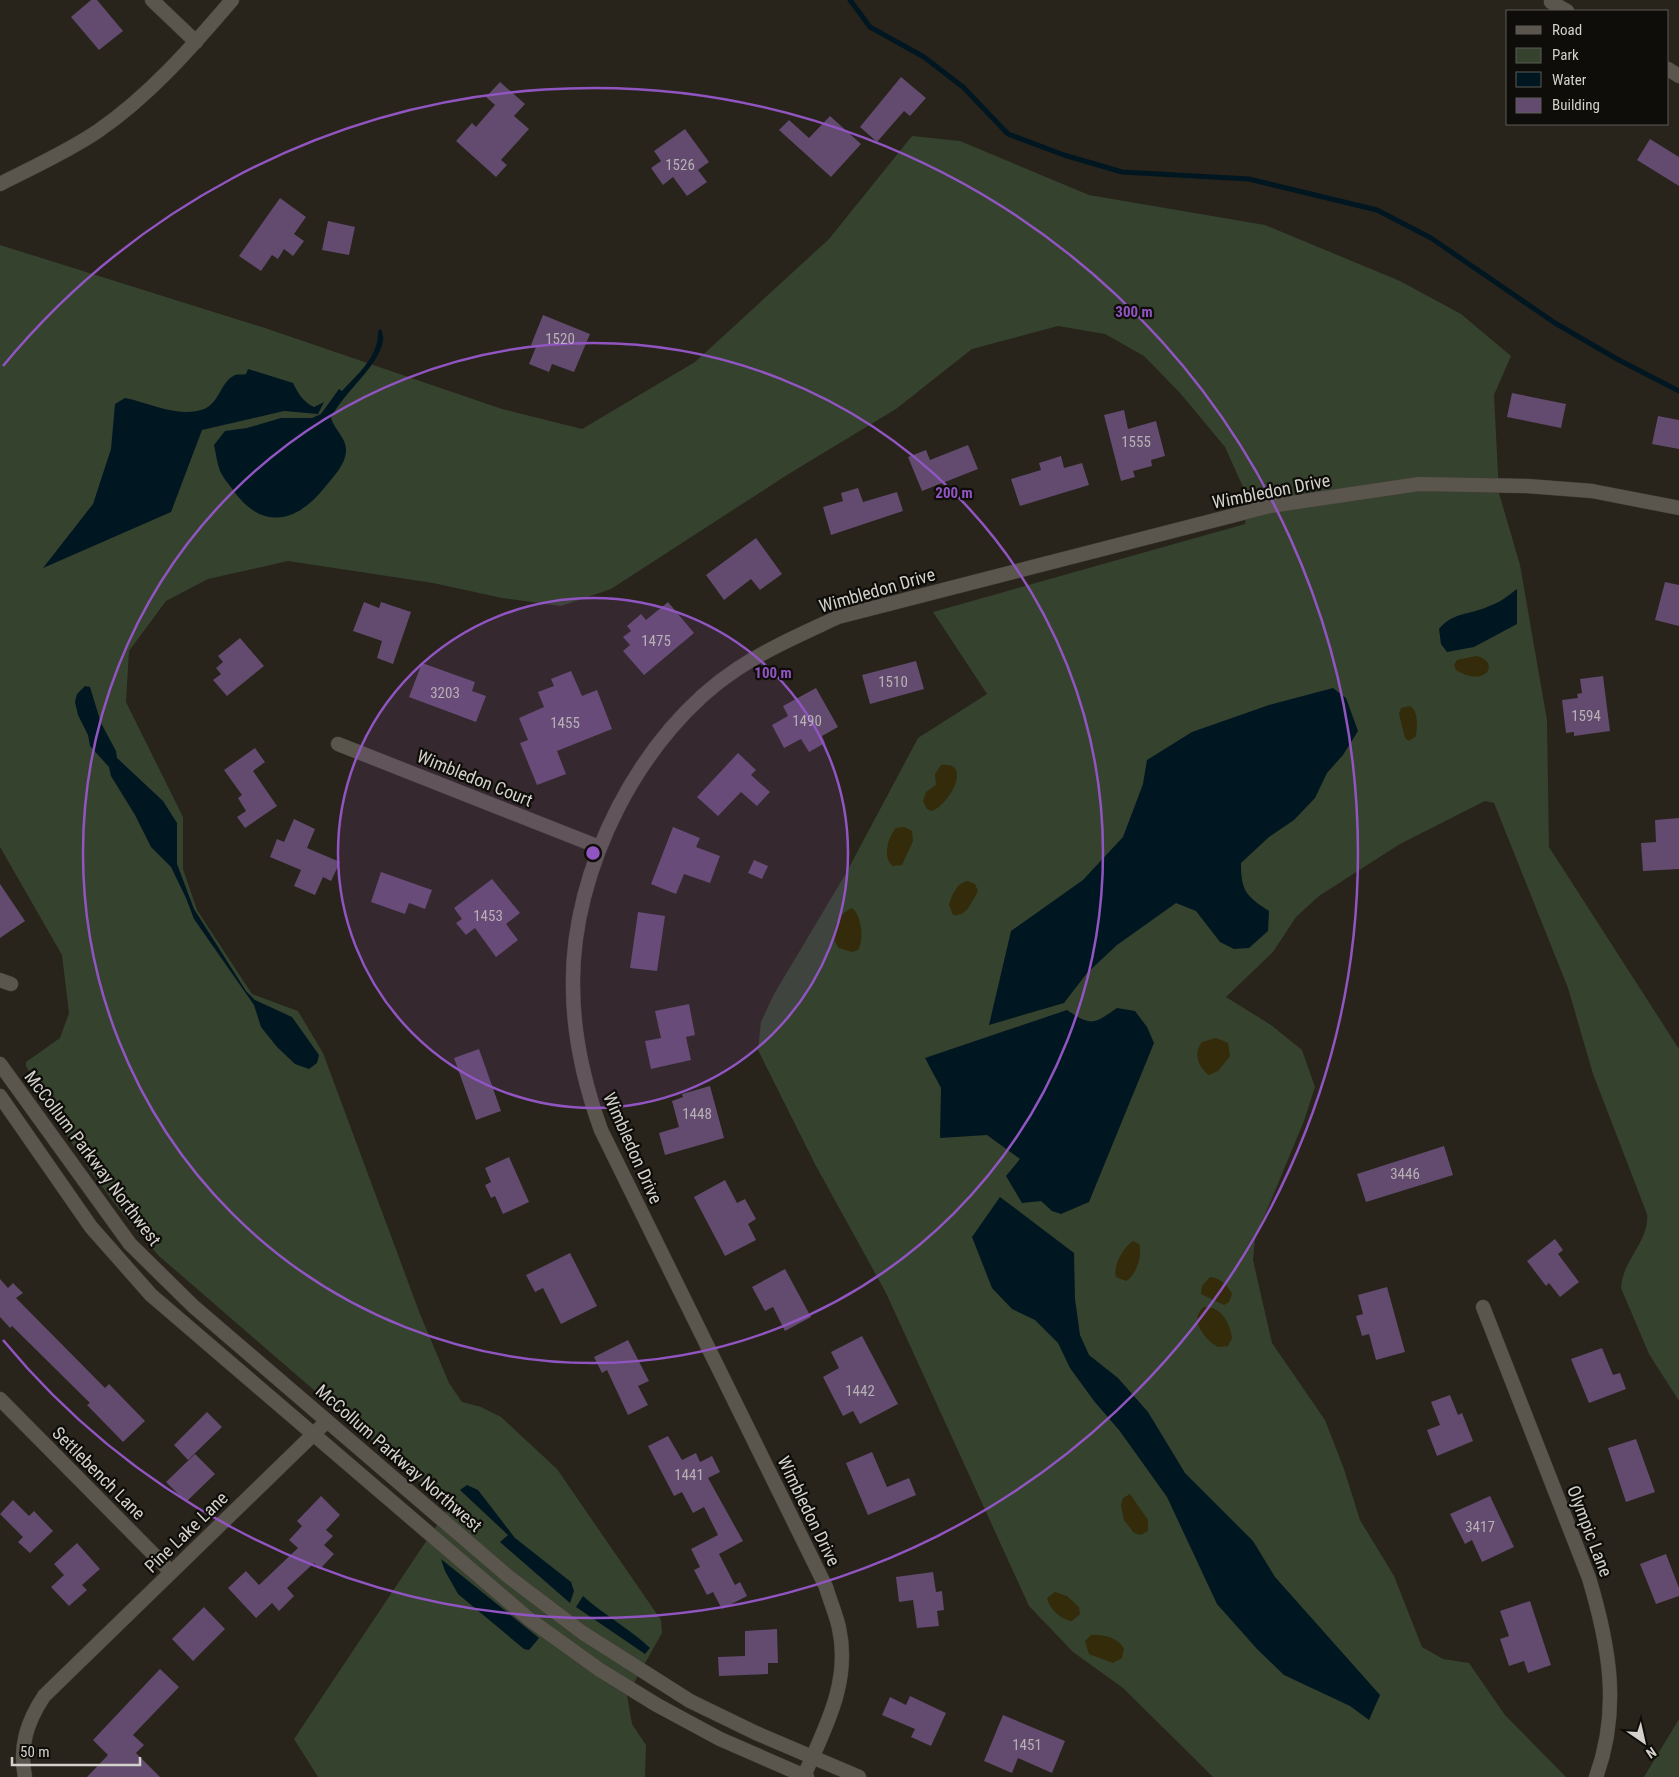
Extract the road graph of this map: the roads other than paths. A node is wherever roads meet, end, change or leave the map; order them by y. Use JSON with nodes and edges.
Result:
{"nodes":[{"id":1,"x":152,"y":0,"type":"edge"},
{"id":2,"x":232,"y":0,"type":"edge"},
{"id":3,"x":1551,"y":2,"type":"dead end"},
{"id":4,"x":1565,"y":10,"type":"edge"},
{"id":5,"x":196,"y":42,"type":"junction"},
{"id":6,"x":0,"y":184,"type":"edge"},
{"id":7,"x":1679,"y":508,"type":"edge"},
{"id":8,"x":338,"y":744,"type":"dead end"},
{"id":9,"x":599,"y":847,"type":"junction"},
{"id":10,"x":0,"y":1064,"type":"edge"},
{"id":11,"x":0,"y":1096,"type":"edge"},
{"id":12,"x":1483,"y":1307,"type":"dead end"},
{"id":13,"x":0,"y":1400,"type":"edge"},
{"id":14,"x":327,"y":1421,"type":"junction"},
{"id":15,"x":313,"y":1435,"type":"junction"},
{"id":16,"x":171,"y":1572,"type":"junction"},
{"id":17,"x":812,"y":1758,"type":"junction"},
{"id":18,"x":806,"y":1776,"type":"edge"},
{"id":19,"x":25,"y":1777,"type":"edge"},
{"id":20,"x":859,"y":1777,"type":"edge"},
{"id":21,"x":1596,"y":1777,"type":"edge"}],
"edges":[{"from":1,"to":5,"type":"street"},
{"from":2,"to":5,"type":"street"},
{"from":3,"to":4,"type":"street"},
{"from":5,"to":6,"type":"street"},
{"from":7,"to":9,"type":"street","name":"Wimbledon Drive"},
{"from":8,"to":9,"type":"street","name":"Wimbledon Court"},
{"from":9,"to":17,"type":"street","name":"Wimbledon Drive"},
{"from":10,"to":14,"type":"street","name":"McCollum Parkway Northwest"},
{"from":11,"to":15,"type":"street","name":"McCollum Parkway Northwest"},
{"from":12,"to":21,"type":"street","name":"Olympic Lane"},
{"from":13,"to":16,"type":"street","name":"Settlebench Lane"},
{"from":14,"to":15,"type":"street","name":"Pine Lake Lane"},
{"from":14,"to":17,"type":"street","name":"McCollum Parkway Northwest"},
{"from":15,"to":16,"type":"street","name":"Pine Lake Lane"},
{"from":15,"to":18,"type":"street","name":"McCollum Parkway Northwest"},
{"from":16,"to":19,"type":"street","name":"Pine Lake Lane"},
{"from":17,"to":18,"type":"street","name":"Wimbledon Drive"},
{"from":17,"to":20,"type":"street","name":"McCollum Parkway Northwest"}]}
